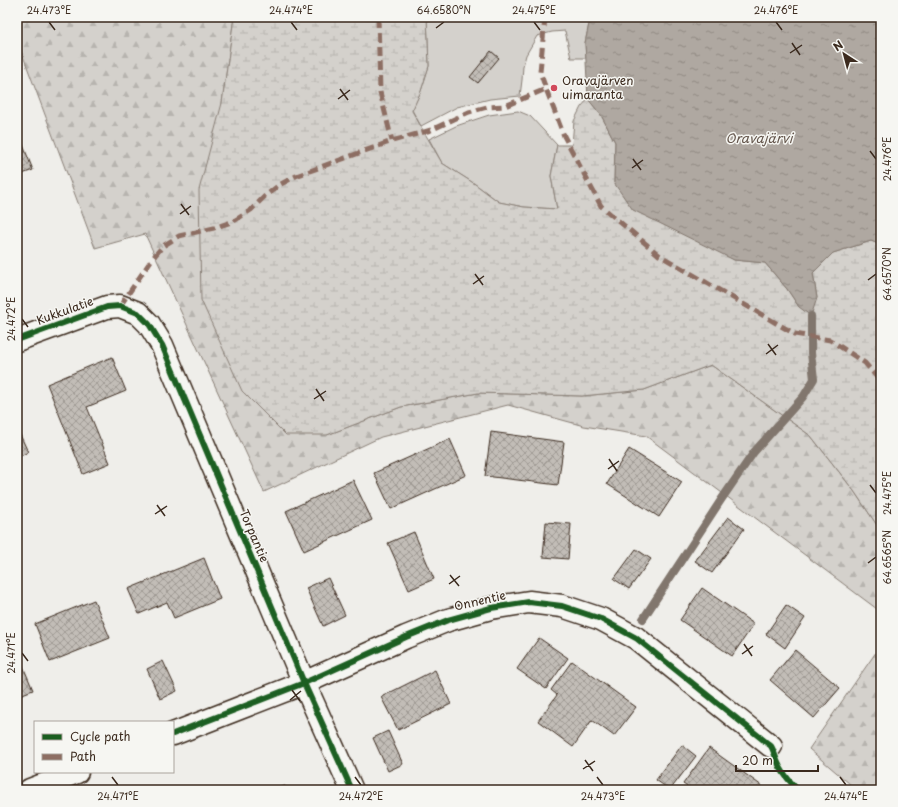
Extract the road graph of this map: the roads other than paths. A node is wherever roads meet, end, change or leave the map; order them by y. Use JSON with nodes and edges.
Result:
{"nodes":[{"id":1,"x":120,"y":306,"type":"joint"},
{"id":2,"x":17,"y":340,"type":"edge"},
{"id":3,"x":304,"y":683,"type":"junction"},
{"id":4,"x":174,"y":734,"type":"edge"},
{"id":5,"x":771,"y":746,"type":"dead end"},
{"id":6,"x":74,"y":773,"type":"edge"},
{"id":7,"x":30,"y":790,"type":"edge"},
{"id":8,"x":352,"y":790,"type":"edge"}],
"edges":[{"from":1,"to":2,"type":"street","name":"Kukkulatie"},
{"from":1,"to":3,"type":"street","name":"Torpantie"},
{"from":3,"to":4,"type":"street","name":"Onnentie"},
{"from":3,"to":5,"type":"street","name":"Onnentie"},
{"from":3,"to":8,"type":"street","name":"Torpantie"},
{"from":6,"to":7,"type":"street"}]}
